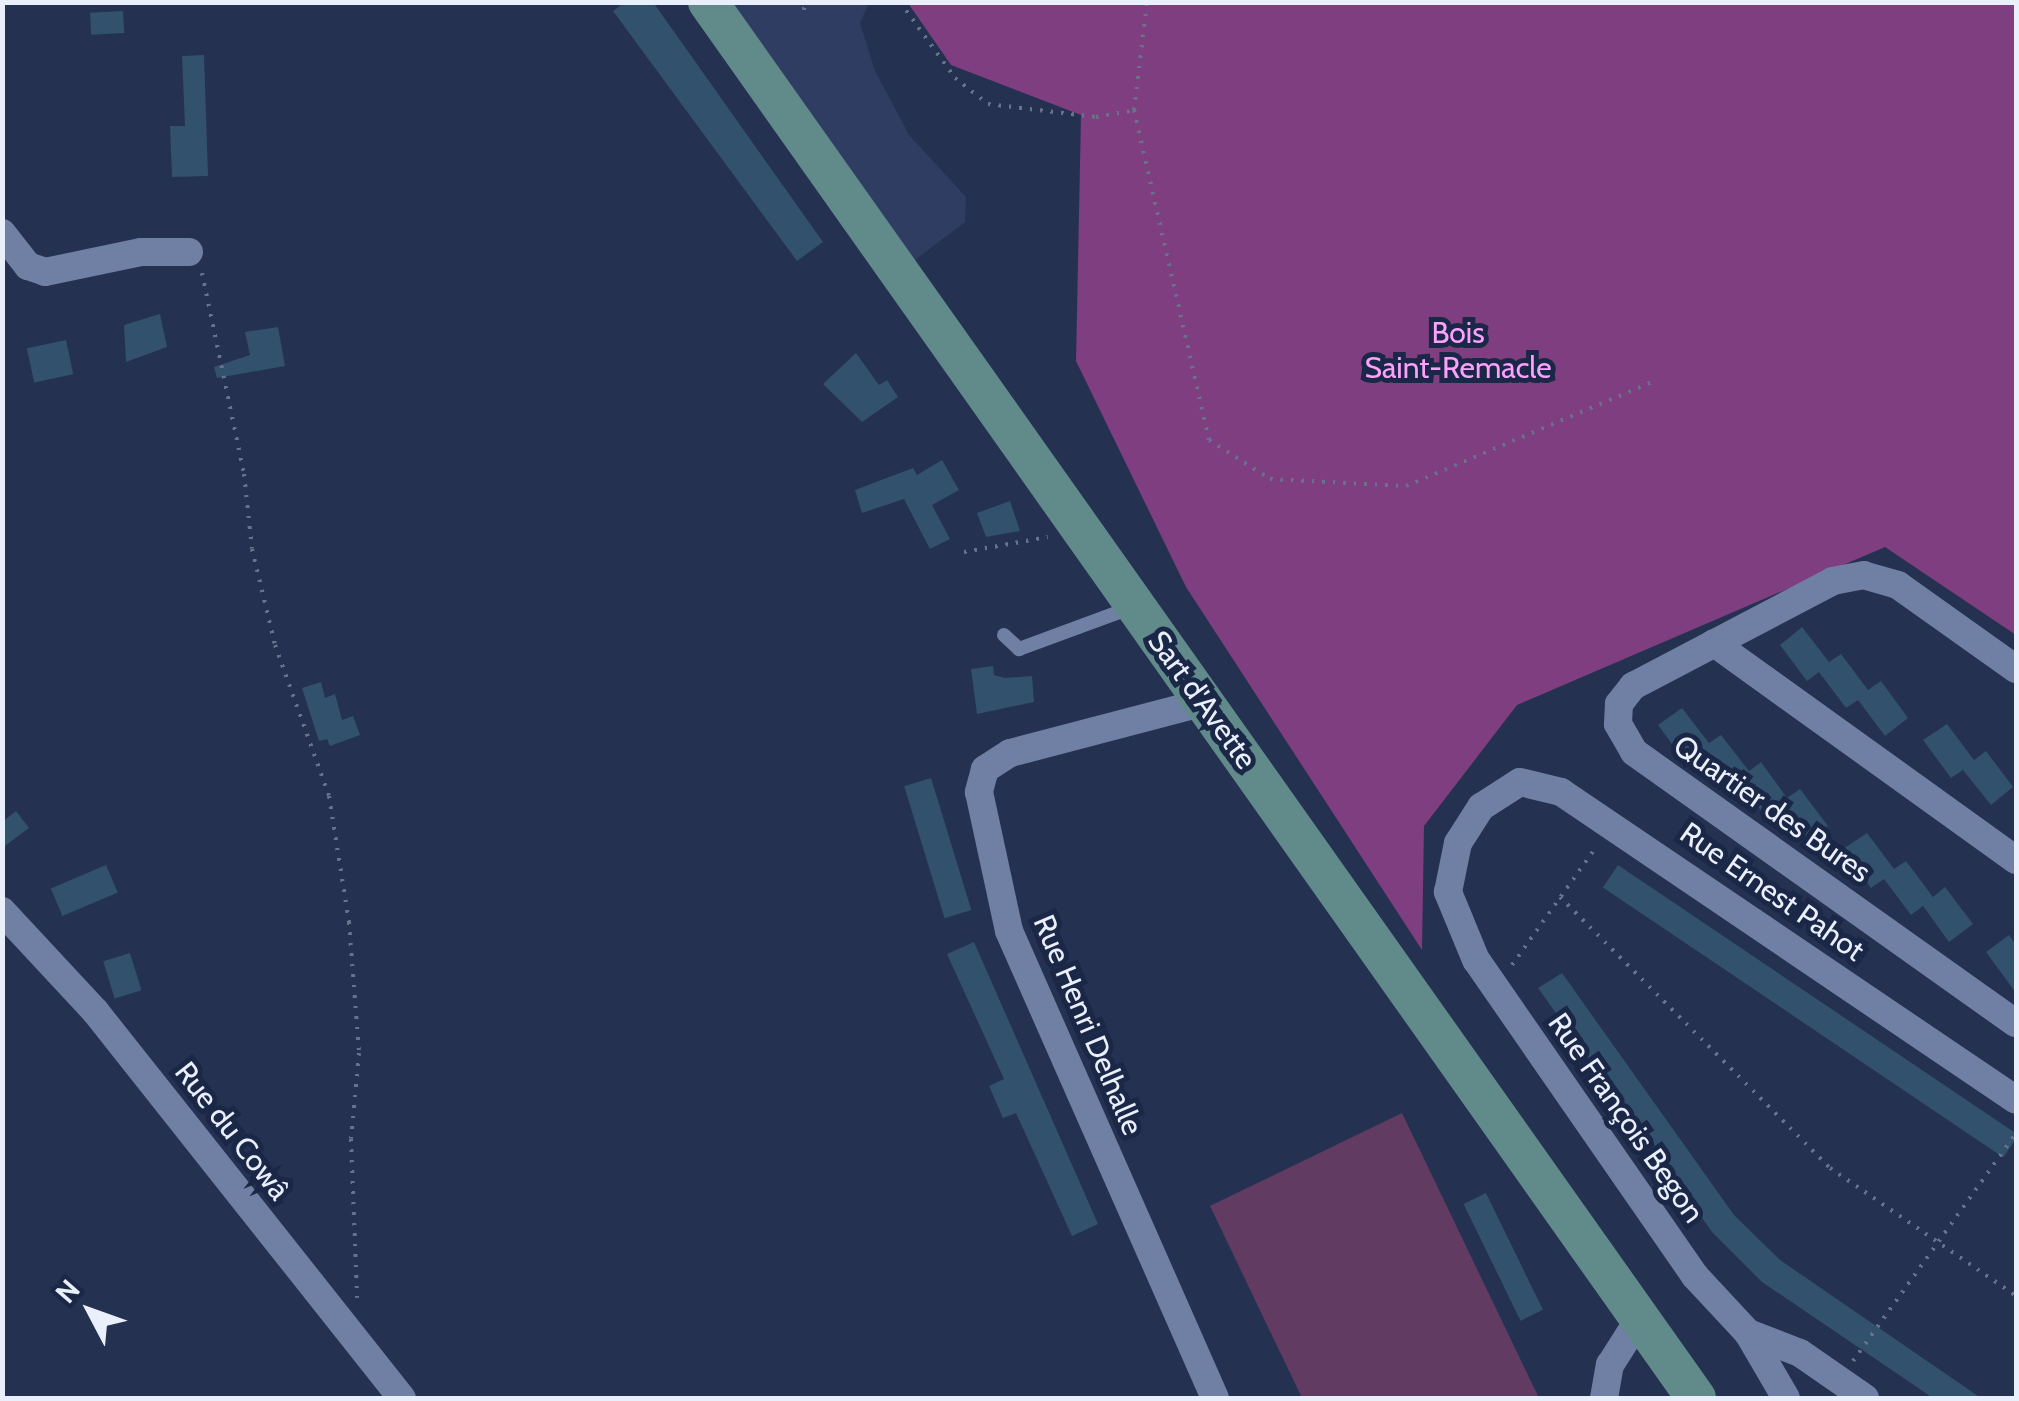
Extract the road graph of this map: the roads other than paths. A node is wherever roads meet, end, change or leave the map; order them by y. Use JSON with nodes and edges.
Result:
{"nodes":[{"id":1,"x":708,"y":2,"type":"edge"},
{"id":2,"x":2,"y":233,"type":"edge"},
{"id":3,"x":189,"y":252,"type":"road end"},
{"id":4,"x":1134,"y":606,"type":"junction"},
{"id":5,"x":1004,"y":635,"type":"dead end"},
{"id":6,"x":1714,"y":644,"type":"junction"},
{"id":7,"x":2016,"y":668,"type":"edge"},
{"id":8,"x":1205,"y":702,"type":"junction"},
{"id":9,"x":1481,"y":807,"type":"joint"},
{"id":10,"x":2016,"y":860,"type":"edge"},
{"id":11,"x":2,"y":911,"type":"edge"},
{"id":12,"x":2016,"y":1023,"type":"edge"},
{"id":13,"x":2016,"y":1100,"type":"edge"},
{"id":14,"x":1640,"y":1316,"type":"junction"},
{"id":15,"x":1748,"y":1333,"type":"junction"},
{"id":16,"x":402,"y":1398,"type":"edge"},
{"id":17,"x":1215,"y":1398,"type":"edge"},
{"id":18,"x":1604,"y":1398,"type":"edge"},
{"id":19,"x":1696,"y":1398,"type":"edge"},
{"id":20,"x":1786,"y":1398,"type":"edge"},
{"id":21,"x":1865,"y":1398,"type":"edge"}],
"edges":[{"from":1,"to":4,"type":"street","name":"Sart d'Avette"},
{"from":2,"to":3,"type":"street"},
{"from":4,"to":5,"type":"lane"},
{"from":4,"to":8,"type":"street","name":"Sart d'Avette"},
{"from":6,"to":7,"type":"street"},
{"from":6,"to":10,"type":"street"},
{"from":6,"to":12,"type":"street","name":"Quartier des Bures"},
{"from":8,"to":14,"type":"street","name":"Sart d'Avette"},
{"from":8,"to":17,"type":"street","name":"Rue Henri Delhalle"},
{"from":9,"to":13,"type":"street","name":"Rue Ernest Pahot"},
{"from":9,"to":15,"type":"street","name":"Rue François Begon"},
{"from":11,"to":16,"type":"street","name":"Rue du Cowâ"},
{"from":14,"to":18,"type":"street"},
{"from":14,"to":19,"type":"street","name":"Sart d'Avette"},
{"from":15,"to":20,"type":"street"},
{"from":15,"to":21,"type":"street","name":"Rue François Begon"}]}
